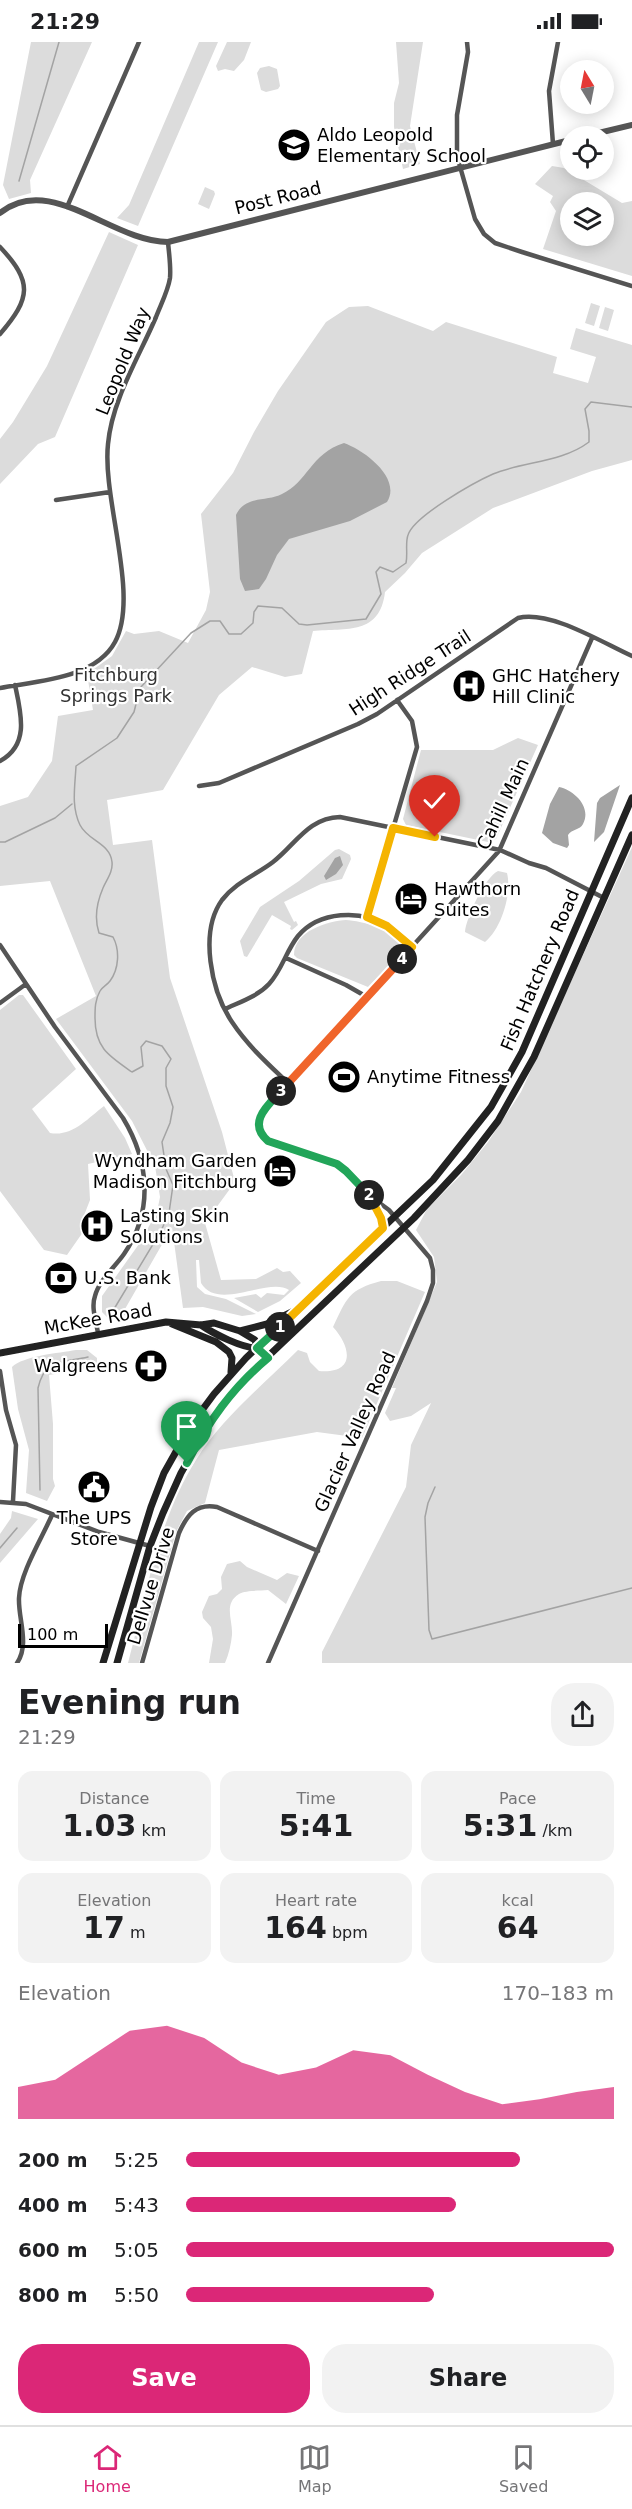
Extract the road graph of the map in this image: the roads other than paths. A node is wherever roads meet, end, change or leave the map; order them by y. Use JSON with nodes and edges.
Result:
{"nodes":[{"id":1,"x":139,"y":42,"type":"edge"},
{"id":2,"x":467,"y":42,"type":"edge"},
{"id":3,"x":558,"y":42,"type":"edge"},
{"id":4,"x":632,"y":125,"type":"edge"},
{"id":5,"x":614,"y":129,"type":"edge"},
{"id":6,"x":560,"y":142,"type":"edge"},
{"id":7,"x":553,"y":144,"type":"junction"},
{"id":8,"x":460,"y":168,"type":"junction"},
{"id":9,"x":67,"y":207,"type":"junction"},
{"id":10,"x":0,"y":213,"type":"edge"},
{"id":11,"x":168,"y":242,"type":"junction"},
{"id":12,"x":0,"y":247,"type":"edge"},
{"id":13,"x":632,"y":286,"type":"edge"},
{"id":14,"x":0,"y":334,"type":"edge"},
{"id":15,"x":110,"y":492,"type":"junction"},
{"id":16,"x":56,"y":500,"type":"dead end"},
{"id":17,"x":592,"y":638,"type":"junction"},
{"id":18,"x":632,"y":656,"type":"edge"},
{"id":19,"x":15,"y":685,"type":"junction"},
{"id":20,"x":0,"y":688,"type":"edge"},
{"id":21,"x":397,"y":700,"type":"junction"},
{"id":22,"x":0,"y":761,"type":"edge"},
{"id":23,"x":199,"y":786,"type":"dead end"},
{"id":24,"x":632,"y":798,"type":"edge"},
{"id":25,"x":393,"y":828,"type":"junction"},
{"id":26,"x":632,"y":835,"type":"edge"},
{"id":27,"x":500,"y":850,"type":"junction"},
{"id":28,"x":591,"y":890,"type":"junction"},
{"id":29,"x":604,"y":898,"type":"junction"},
{"id":30,"x":367,"y":917,"type":"junction"},
{"id":31,"x":0,"y":945,"type":"edge"},
{"id":32,"x":412,"y":947,"type":"junction"},
{"id":33,"x":286,"y":958,"type":"junction"},
{"id":34,"x":26,"y":984,"type":"junction"},
{"id":35,"x":367,"y":998,"type":"junction"},
{"id":36,"x":0,"y":1003,"type":"edge"},
{"id":37,"x":225,"y":1009,"type":"junction"},
{"id":38,"x":288,"y":1083,"type":"junction"},
{"id":39,"x":370,"y":1196,"type":"junction"},
{"id":40,"x":395,"y":1217,"type":"junction"},
{"id":41,"x":383,"y":1228,"type":"junction"},
{"id":42,"x":404,"y":1228,"type":"junction"},
{"id":43,"x":299,"y":1309,"type":"junction"},
{"id":44,"x":166,"y":1322,"type":"junction"},
{"id":45,"x":201,"y":1325,"type":"junction"},
{"id":46,"x":240,"y":1331,"type":"junction"},
{"id":47,"x":98,"y":1333,"type":"junction"},
{"id":48,"x":257,"y":1348,"type":"junction"},
{"id":49,"x":0,"y":1353,"type":"edge"},
{"id":50,"x":268,"y":1358,"type":"junction"},
{"id":51,"x":0,"y":1371,"type":"edge"},
{"id":52,"x":230,"y":1374,"type":"junction"},
{"id":53,"x":13,"y":1501,"type":"junction"},
{"id":54,"x":0,"y":1502,"type":"edge"},
{"id":55,"x":52,"y":1515,"type":"junction"},
{"id":56,"x":138,"y":1543,"type":"junction"},
{"id":57,"x":150,"y":1546,"type":"junction"},
{"id":58,"x":318,"y":1551,"type":"junction"},
{"id":59,"x":17,"y":1663,"type":"edge"},
{"id":60,"x":103,"y":1663,"type":"edge"},
{"id":61,"x":117,"y":1663,"type":"edge"},
{"id":62,"x":142,"y":1663,"type":"edge"},
{"id":63,"x":268,"y":1663,"type":"edge"}],
"edges":[{"from":1,"to":9,"type":"street"},
{"from":2,"to":8,"type":"street"},
{"from":3,"to":7,"type":"street"},
{"from":4,"to":5,"type":"street"},
{"from":6,"to":7,"type":"street","name":"Post Road"},
{"from":7,"to":8,"type":"street","name":"Post Road"},
{"from":8,"to":11,"type":"street","name":"Post Road"},
{"from":8,"to":13,"type":"street"},
{"from":9,"to":10,"type":"street","name":"Post Road"},
{"from":9,"to":11,"type":"street","name":"Post Road"},
{"from":11,"to":15,"type":"street","name":"Leopold Way"},
{"from":12,"to":14,"type":"street"},
{"from":15,"to":16,"type":"street"},
{"from":15,"to":19,"type":"street","name":"Leopold Way"},
{"from":17,"to":18,"type":"street","name":"High Ridge Trail"},
{"from":17,"to":21,"type":"street","name":"High Ridge Trail"},
{"from":17,"to":27,"type":"street","name":"Cahill Main"},
{"from":19,"to":20,"type":"street"},
{"from":19,"to":22,"type":"street"},
{"from":21,"to":23,"type":"street","name":"High Ridge Trail"},
{"from":21,"to":25,"type":"street"},
{"from":24,"to":28,"type":"main road","name":"Fish Hatchery Road"},
{"from":25,"to":27,"type":"street"},
{"from":25,"to":30,"type":"street"},
{"from":25,"to":37,"type":"street"},
{"from":26,"to":29,"type":"main road","name":"Fish Hatchery Road"},
{"from":27,"to":28,"type":"street"},
{"from":27,"to":32,"type":"street","name":"Cahill Main"},
{"from":28,"to":29,"type":"street"},
{"from":28,"to":40,"type":"main road","name":"Fish Hatchery Road"},
{"from":29,"to":42,"type":"main road","name":"Fish Hatchery Road"},
{"from":30,"to":32,"type":"street"},
{"from":30,"to":33,"type":"street"},
{"from":31,"to":34,"type":"street"},
{"from":32,"to":35,"type":"street","name":"Cahill Main"},
{"from":33,"to":35,"type":"street"},
{"from":33,"to":37,"type":"street"},
{"from":34,"to":36,"type":"street"},
{"from":34,"to":47,"type":"street"},
{"from":35,"to":38,"type":"street","name":"Cahill Main"},
{"from":37,"to":38,"type":"street"},
{"from":38,"to":39,"type":"street","name":"Cahill Main"},
{"from":39,"to":40,"type":"street","name":"Cahill Main"},
{"from":39,"to":41,"type":"street","name":"Cahill Main"},
{"from":40,"to":41,"type":"main road","name":"Fish Hatchery Road"},
{"from":40,"to":42,"type":"street","name":"Glacier Valley Road"},
{"from":41,"to":43,"type":"main road","name":"Fish Hatchery Road"},
{"from":42,"to":50,"type":"main road","name":"Fish Hatchery Road"},
{"from":42,"to":58,"type":"street","name":"Glacier Valley Road"},
{"from":43,"to":46,"type":"main road"},
{"from":43,"to":48,"type":"main road","name":"Fish Hatchery Road"},
{"from":44,"to":45,"type":"main road","name":"McKee Road"},
{"from":44,"to":47,"type":"main road","name":"McKee Road"},
{"from":44,"to":52,"type":"main road"},
{"from":45,"to":46,"type":"main road","name":"McKee Road"},
{"from":45,"to":48,"type":"main road"},
{"from":46,"to":48,"type":"main road"},
{"from":47,"to":49,"type":"main road","name":"McKee Road"},
{"from":48,"to":50,"type":"main road"},
{"from":48,"to":52,"type":"main road","name":"Fish Hatchery Road"},
{"from":50,"to":57,"type":"main road","name":"Fish Hatchery Road"},
{"from":51,"to":53,"type":"street"},
{"from":52,"to":56,"type":"main road","name":"Fish Hatchery Road"},
{"from":53,"to":54,"type":"street"},
{"from":53,"to":55,"type":"street"},
{"from":55,"to":56,"type":"street"},
{"from":55,"to":59,"type":"street"},
{"from":56,"to":57,"type":"street"},
{"from":56,"to":60,"type":"main road","name":"Fish Hatchery Road"},
{"from":57,"to":61,"type":"main road","name":"Fish Hatchery Road"},
{"from":58,"to":62,"type":"street","name":"Dellvue Drive"},
{"from":58,"to":63,"type":"street","name":"Glacier Valley Road"}]}
